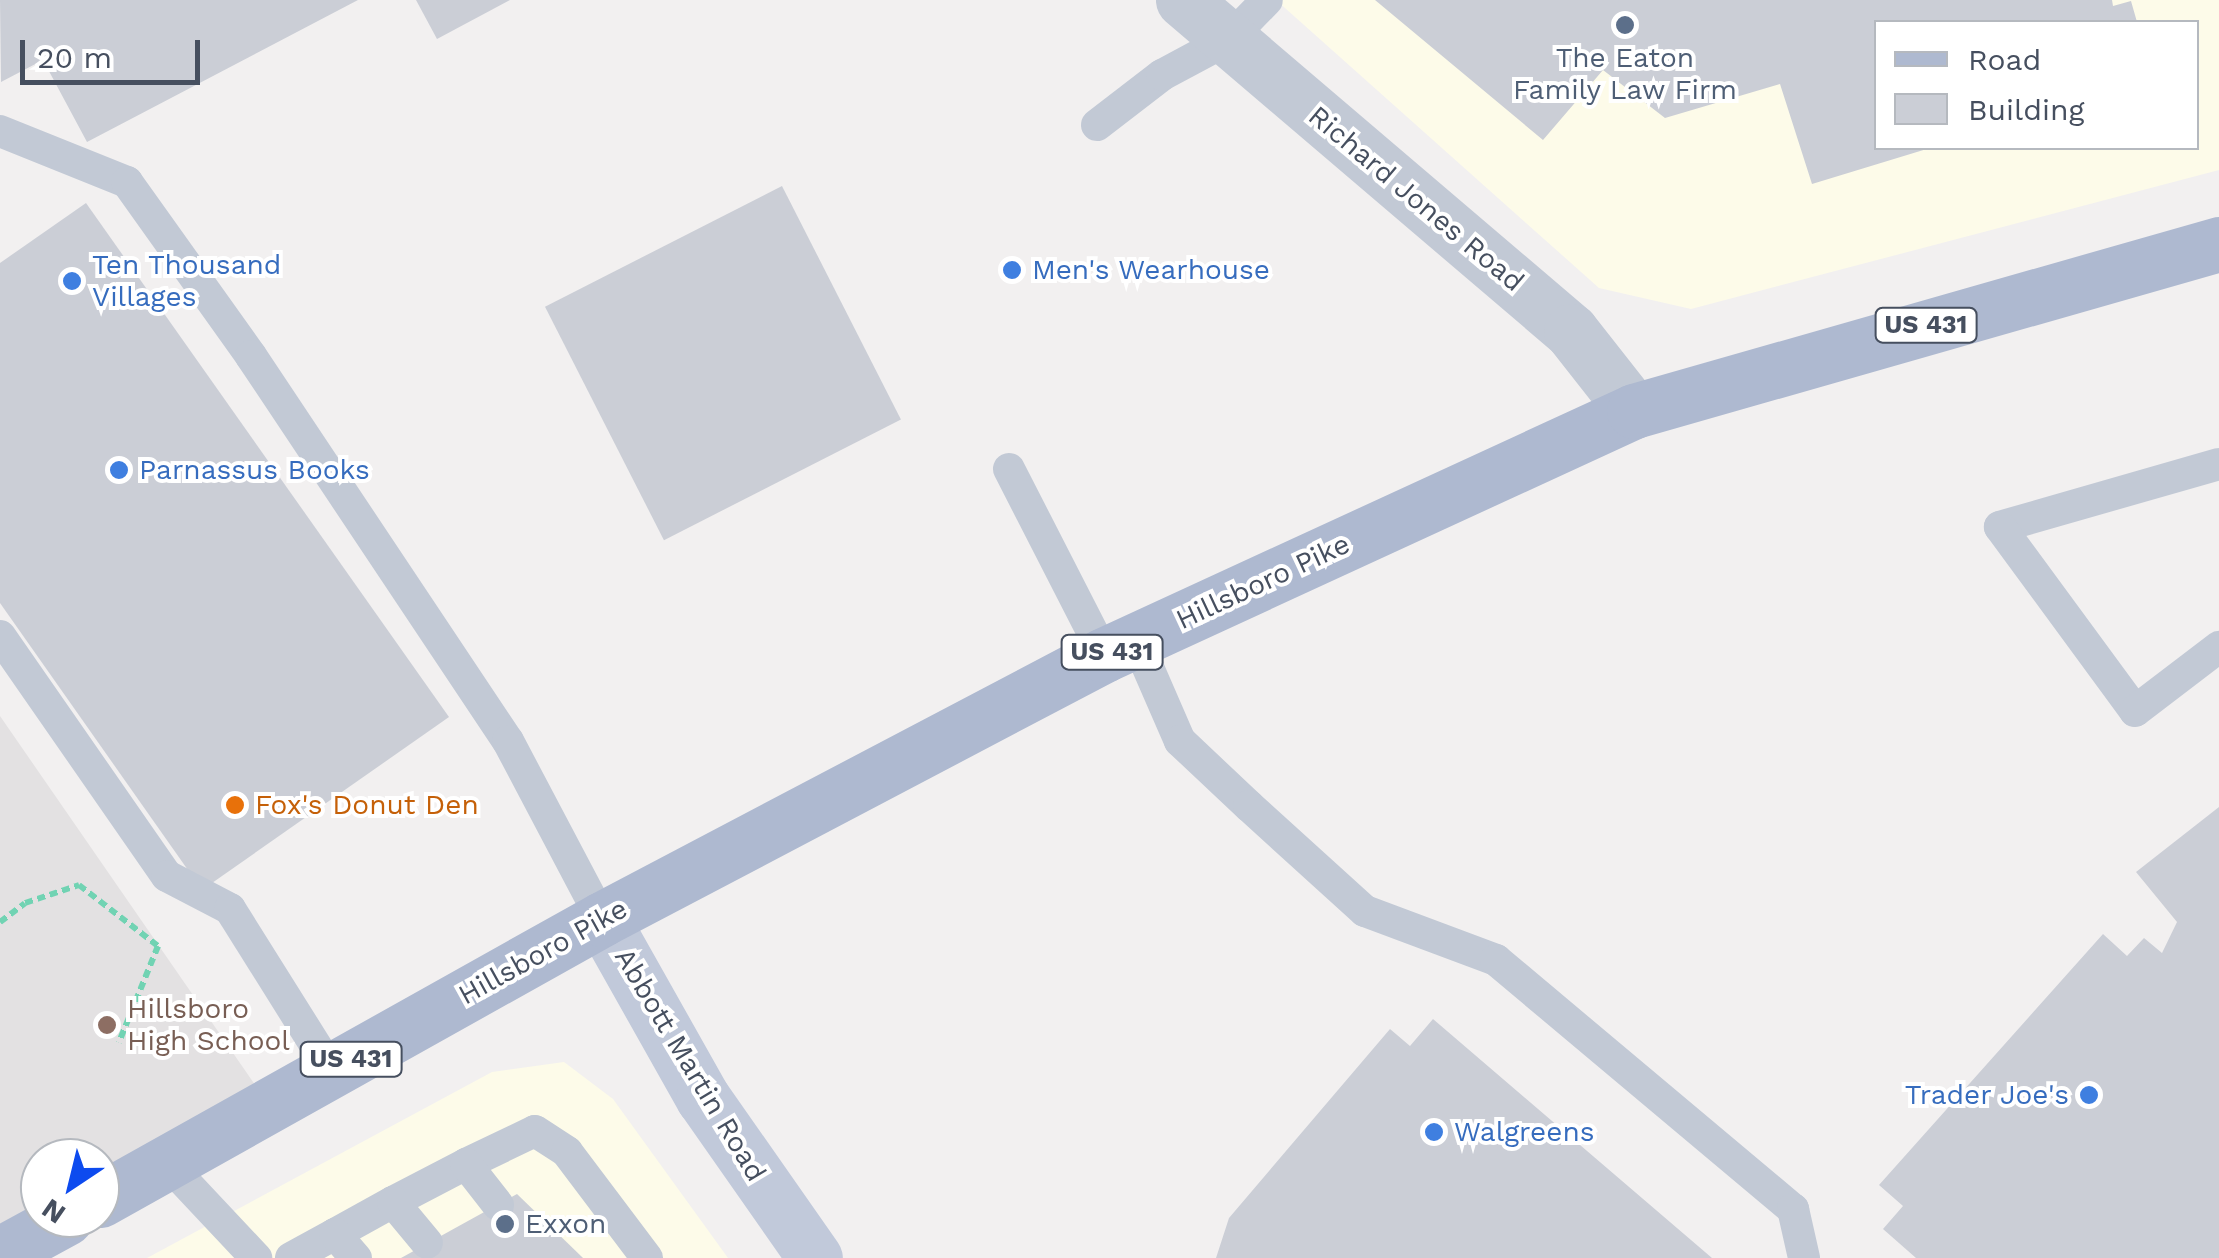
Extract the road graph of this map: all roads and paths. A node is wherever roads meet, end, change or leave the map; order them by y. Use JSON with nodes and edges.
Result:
{"nodes":[{"id":1,"x":1183,"y":0,"type":"edge"},
{"id":2,"x":1267,"y":0,"type":"edge"},
{"id":3,"x":1229,"y":39,"type":"junction"},
{"id":4,"x":1097,"y":124,"type":"dead end"},
{"id":5,"x":0,"y":131,"type":"edge"},
{"id":6,"x":2219,"y":244,"type":"edge"},
{"id":7,"x":1634,"y":411,"type":"junction"},
{"id":8,"x":2219,"y":464,"type":"edge"},
{"id":9,"x":1008,"y":470,"type":"dead end"},
{"id":10,"x":0,"y":636,"type":"edge"},
{"id":11,"x":2219,"y":647,"type":"edge"},
{"id":12,"x":1120,"y":648,"type":"junction"},
{"id":13,"x":602,"y":919,"type":"junction"},
{"id":14,"x":0,"y":922,"type":"edge"},
{"id":15,"x":119,"y":1042,"type":"dead end"},
{"id":16,"x":331,"y":1070,"type":"junction"},
{"id":17,"x":166,"y":1162,"type":"junction"},
{"id":18,"x":466,"y":1164,"type":"junction"},
{"id":19,"x":120,"y":1188,"type":"edge"},
{"id":20,"x":393,"y":1202,"type":"junction"},
{"id":21,"x":498,"y":1205,"type":"dead end"},
{"id":22,"x":29,"y":1238,"type":"edge"},
{"id":23,"x":427,"y":1243,"type":"dead end"},
{"id":24,"x":346,"y":1246,"type":"edge"},
{"id":25,"x":0,"y":1254,"type":"edge"},
{"id":26,"x":802,"y":1254,"type":"edge"},
{"id":27,"x":256,"y":1258,"type":"edge"},
{"id":28,"x":290,"y":1258,"type":"edge"},
{"id":29,"x":646,"y":1258,"type":"edge"},
{"id":30,"x":1804,"y":1258,"type":"edge"}],
"edges":[{"from":1,"to":3,"type":"street","name":"Richard Jones Road"},
{"from":2,"to":3,"type":"lane"},
{"from":3,"to":4,"type":"lane"},
{"from":3,"to":7,"type":"street","name":"Richard Jones Road"},
{"from":5,"to":13,"type":"lane"},
{"from":6,"to":7,"type":"main road","name":"Hillsboro Pike","number":"US 431"},
{"from":7,"to":12,"type":"main road","name":"Hillsboro Pike","number":"US 431"},
{"from":8,"to":11,"type":"lane"},
{"from":9,"to":12,"type":"lane"},
{"from":10,"to":16,"type":"lane"},
{"from":12,"to":13,"type":"main road","name":"Hillsboro Pike","number":"US 431"},
{"from":12,"to":30,"type":"lane"},
{"from":13,"to":16,"type":"main road","name":"Hillsboro Pike","number":"US 431"},
{"from":13,"to":26,"type":"main road","name":"Abbott Martin Road"},
{"from":14,"to":15,"type":"path"},
{"from":16,"to":17,"type":"main road","name":"Hillsboro Pike","number":"US 431"},
{"from":17,"to":19,"type":"main road","name":"Hillsboro Pike","number":"US 431"},
{"from":17,"to":27,"type":"lane"},
{"from":18,"to":20,"type":"lane"},
{"from":18,"to":21,"type":"lane"},
{"from":18,"to":29,"type":"lane"},
{"from":20,"to":23,"type":"lane"},
{"from":20,"to":24,"type":"lane"},
{"from":22,"to":25,"type":"main road"},
{"from":24,"to":28,"type":"lane"}]}
